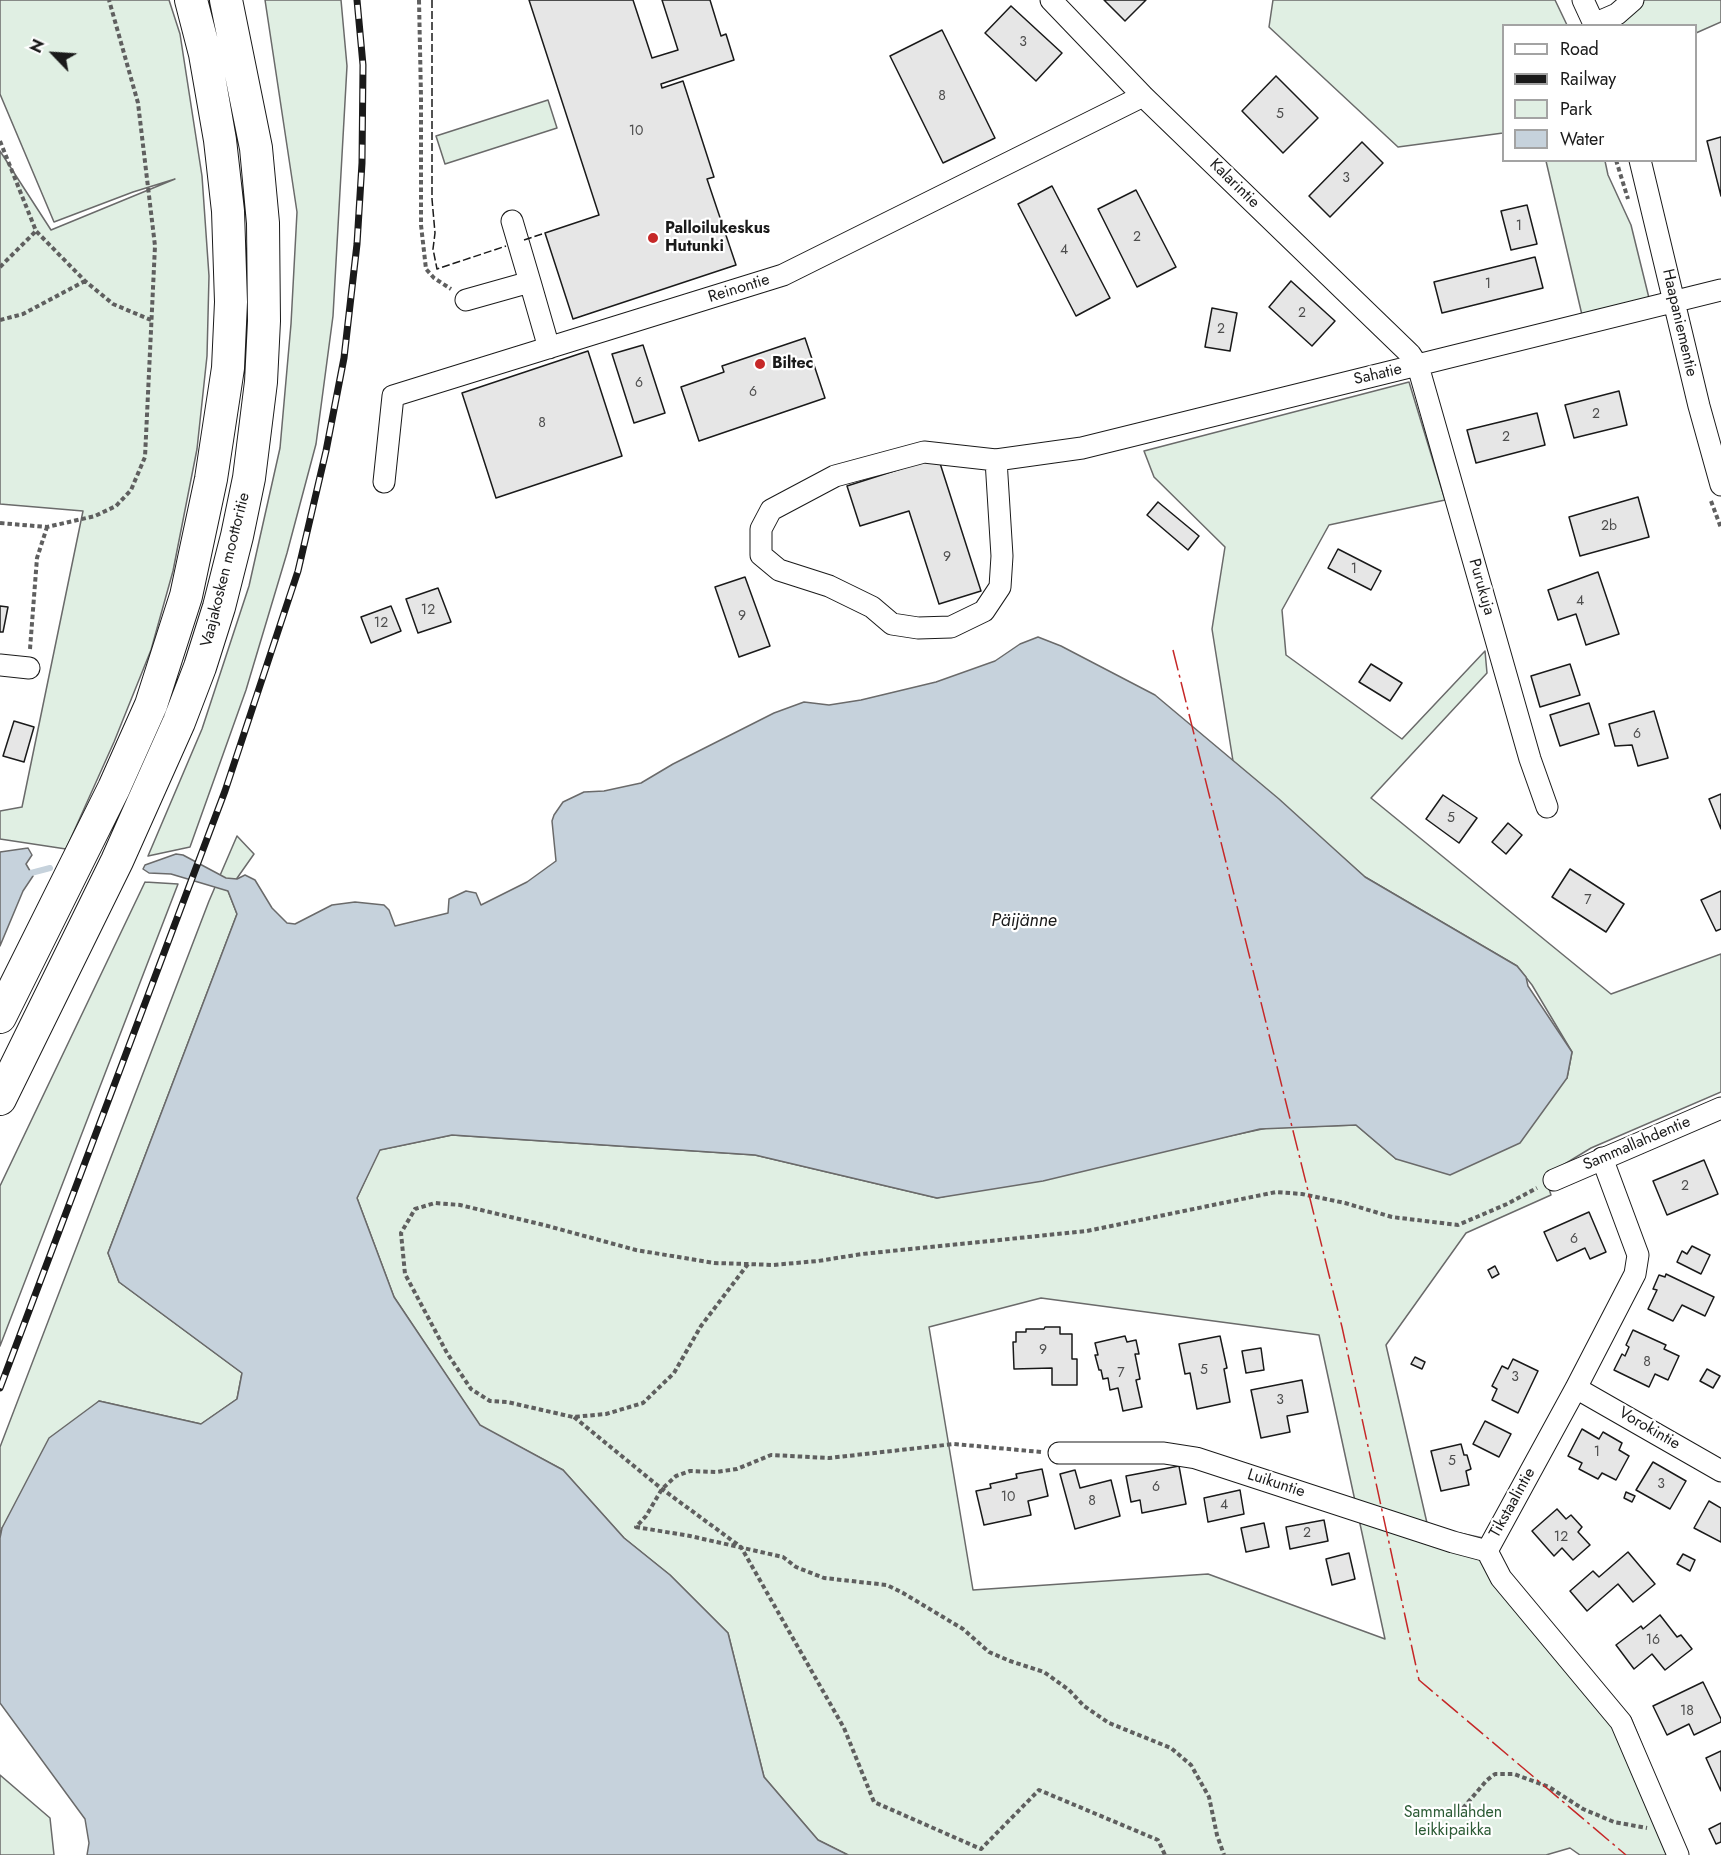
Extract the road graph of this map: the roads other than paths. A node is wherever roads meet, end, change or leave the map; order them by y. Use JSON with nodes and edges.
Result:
{"nodes":[{"id":1,"x":191,"y":0,"type":"edge"},
{"id":2,"x":226,"y":0,"type":"edge"},
{"id":3,"x":1051,"y":0,"type":"edge"},
{"id":4,"x":1583,"y":0,"type":"edge"},
{"id":5,"x":1633,"y":0,"type":"edge"},
{"id":6,"x":1594,"y":24,"type":"edge"},
{"id":7,"x":1596,"y":24,"type":"edge"},
{"id":8,"x":1143,"y":96,"type":"junction"},
{"id":9,"x":1640,"y":162,"type":"edge"},
{"id":10,"x":512,"y":221,"type":"dead end"},
{"id":11,"x":530,"y":282,"type":"junction"},
{"id":12,"x":1721,"y":290,"type":"edge"},
{"id":13,"x":466,"y":300,"type":"dead end"},
{"id":14,"x":1674,"y":302,"type":"junction"},
{"id":15,"x":549,"y":348,"type":"junction"},
{"id":16,"x":1418,"y":366,"type":"junction"},
{"id":17,"x":996,"y":460,"type":"junction"},
{"id":18,"x":384,"y":482,"type":"dead end"},
{"id":19,"x":1721,"y":484,"type":"edge"},
{"id":20,"x":0,"y":665,"type":"edge"},
{"id":21,"x":29,"y":668,"type":"road end"},
{"id":22,"x":1547,"y":807,"type":"dead end"},
{"id":23,"x":0,"y":1017,"type":"edge"},
{"id":24,"x":0,"y":1100,"type":"edge"},
{"id":25,"x":1721,"y":1108,"type":"edge"},
{"id":26,"x":1602,"y":1158,"type":"junction"},
{"id":27,"x":1554,"y":1180,"type":"road end"},
{"id":28,"x":1576,"y":1388,"type":"junction"},
{"id":29,"x":1059,"y":1453,"type":"road end"},
{"id":30,"x":1721,"y":1471,"type":"edge"},
{"id":31,"x":1487,"y":1551,"type":"junction"},
{"id":32,"x":1678,"y":1855,"type":"edge"}],
"edges":[{"from":1,"to":23,"type":"highway","name":"Vaajakosken moottoritie"},
{"from":2,"to":24,"type":"highway","name":"Vaajakosken moottoritie"},
{"from":3,"to":8,"type":"street","name":"Kalarintie"},
{"from":4,"to":6,"type":"street"},
{"from":5,"to":7,"type":"street"},
{"from":8,"to":15,"type":"street","name":"Reinontie"},
{"from":8,"to":16,"type":"street","name":"Kalarintie"},
{"from":9,"to":14,"type":"street","name":"Haapaniementie"},
{"from":10,"to":11,"type":"street"},
{"from":11,"to":13,"type":"street"},
{"from":11,"to":15,"type":"street"},
{"from":12,"to":14,"type":"street","name":"Sahatie"},
{"from":14,"to":16,"type":"street","name":"Sahatie"},
{"from":14,"to":19,"type":"street","name":"Haapaniementie"},
{"from":15,"to":18,"type":"street","name":"Reinontie"},
{"from":16,"to":17,"type":"street","name":"Sahatie"},
{"from":16,"to":22,"type":"street","name":"Purukuja"},
{"from":17,"to":17,"type":"street","name":"Sahatie"},
{"from":20,"to":21,"type":"street"},
{"from":25,"to":26,"type":"street","name":"Sammallahdentie"},
{"from":26,"to":27,"type":"street","name":"Sammallahdentie"},
{"from":26,"to":28,"type":"street","name":"Tikstaalintie"},
{"from":28,"to":30,"type":"street","name":"Vorokintie"},
{"from":28,"to":31,"type":"street","name":"Tikstaalintie"},
{"from":29,"to":31,"type":"street","name":"Luikuntie"},
{"from":31,"to":32,"type":"street","name":"Tikstaalintie"}]}
